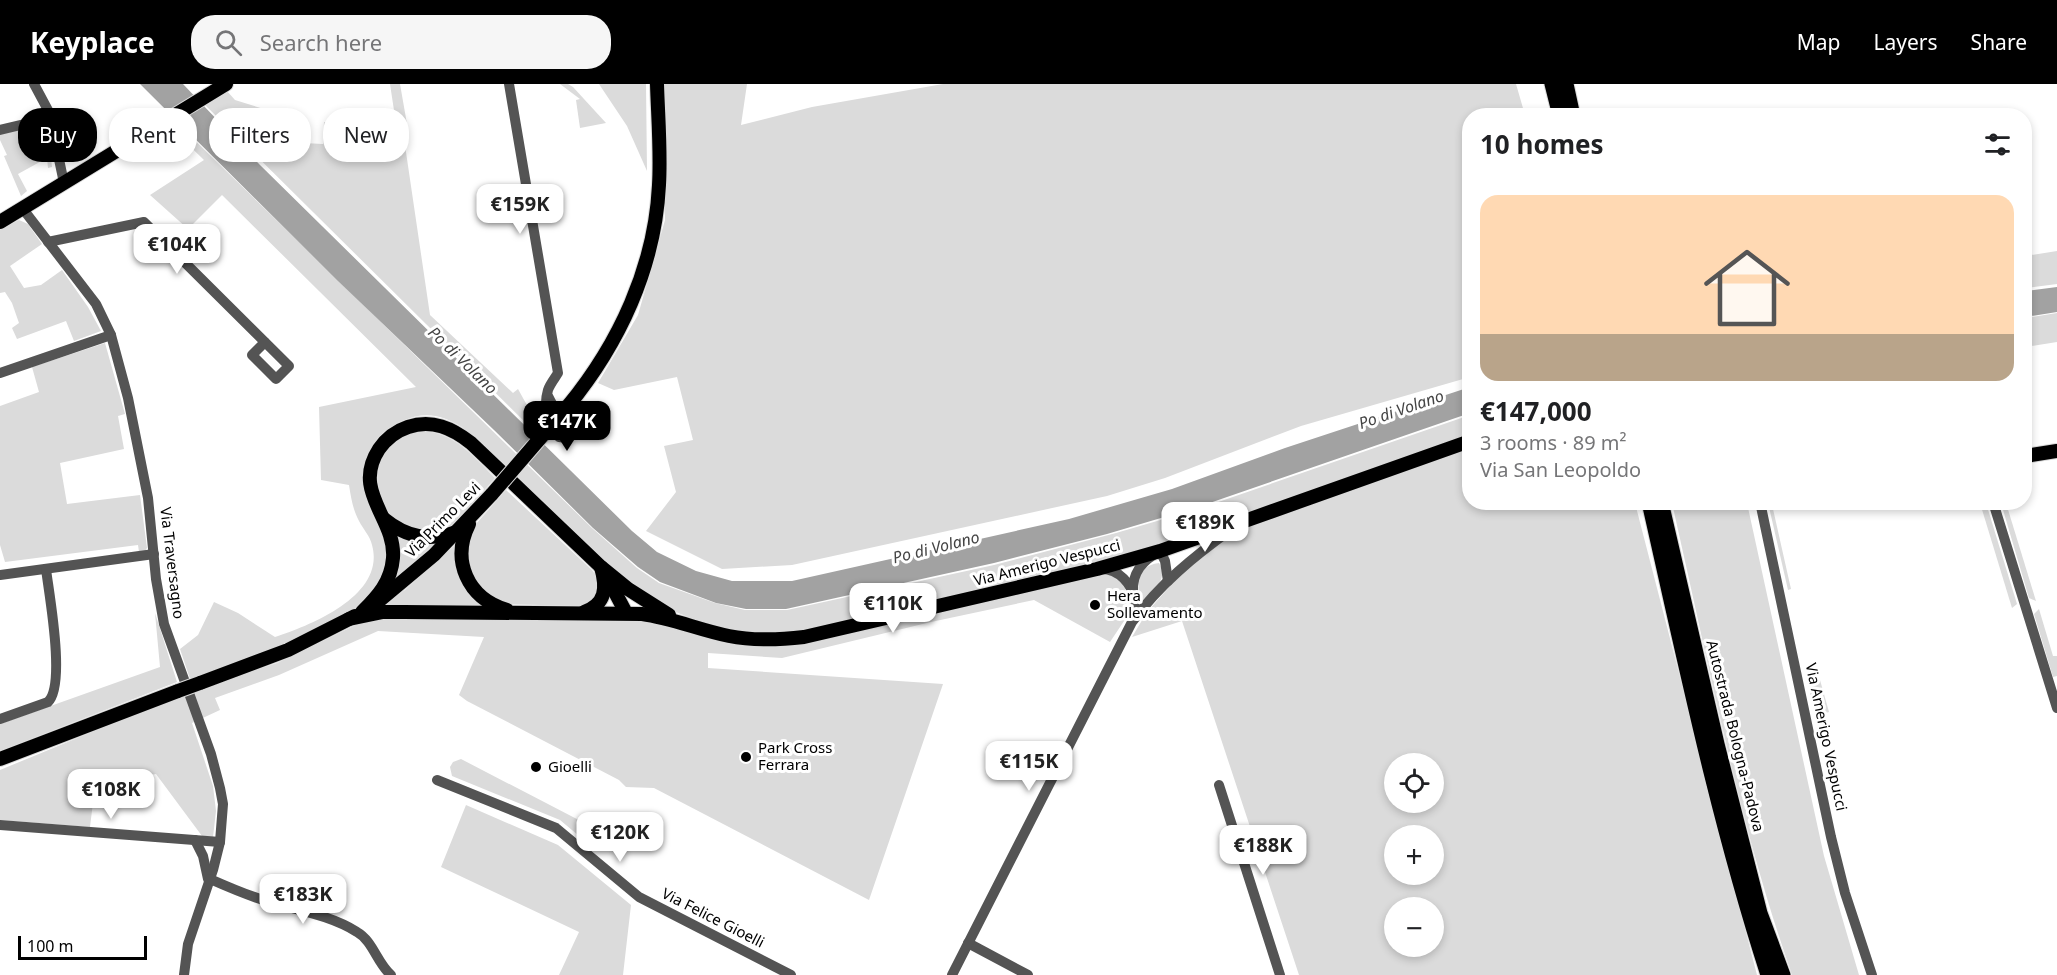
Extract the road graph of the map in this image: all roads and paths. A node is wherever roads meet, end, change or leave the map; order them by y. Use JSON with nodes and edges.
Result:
{"nodes":[{"id":1,"x":34,"y":84,"type":"edge"},
{"id":2,"x":509,"y":84,"type":"edge"},
{"id":3,"x":657,"y":84,"type":"edge"},
{"id":4,"x":1552,"y":84,"type":"edge"},
{"id":5,"x":1566,"y":84,"type":"edge"},
{"id":6,"x":218,"y":88,"type":"edge"},
{"id":7,"x":47,"y":108,"type":"edge"},
{"id":8,"x":1558,"y":108,"type":"edge"},
{"id":9,"x":1571,"y":108,"type":"edge"},
{"id":10,"x":18,"y":126,"type":"edge"},
{"id":11,"x":0,"y":130,"type":"edge"},
{"id":12,"x":59,"y":162,"type":"edge"},
{"id":13,"x":64,"y":183,"type":"junction"},
{"id":14,"x":23,"y":209,"type":"junction"},
{"id":15,"x":0,"y":222,"type":"edge"},
{"id":16,"x":48,"y":242,"type":"junction"},
{"id":17,"x":111,"y":335,"type":"junction"},
{"id":18,"x":265,"y":342,"type":"dead end"},
{"id":19,"x":0,"y":373,"type":"edge"},
{"id":20,"x":548,"y":396,"type":"dead end"},
{"id":21,"x":1462,"y":444,"type":"edge"},
{"id":22,"x":2057,"y":451,"type":"edge"},
{"id":23,"x":2032,"y":455,"type":"edge"},
{"id":24,"x":478,"y":510,"type":"junction"},
{"id":25,"x":1651,"y":510,"type":"edge"},
{"id":26,"x":1664,"y":510,"type":"edge"},
{"id":27,"x":1762,"y":510,"type":"edge"},
{"id":28,"x":1995,"y":510,"type":"edge"},
{"id":29,"x":382,"y":517,"type":"junction"},
{"id":30,"x":1240,"y":524,"type":"junction"},
{"id":31,"x":458,"y":531,"type":"junction"},
{"id":32,"x":1160,"y":551,"type":"junction"},
{"id":33,"x":154,"y":554,"type":"junction"},
{"id":34,"x":601,"y":567,"type":"junction"},
{"id":35,"x":46,"y":569,"type":"junction"},
{"id":36,"x":1096,"y":569,"type":"junction"},
{"id":37,"x":0,"y":575,"type":"edge"},
{"id":38,"x":1168,"y":581,"type":"junction"},
{"id":39,"x":1133,"y":592,"type":"junction"},
{"id":40,"x":362,"y":612,"type":"junction"},
{"id":41,"x":530,"y":613,"type":"junction"},
{"id":42,"x":581,"y":613,"type":"junction"},
{"id":43,"x":626,"y":613,"type":"junction"},
{"id":44,"x":349,"y":619,"type":"junction"},
{"id":45,"x":1132,"y":622,"type":"junction"},
{"id":46,"x":690,"y":624,"type":"junction"},
{"id":47,"x":2057,"y":708,"type":"edge"},
{"id":48,"x":0,"y":719,"type":"edge"},
{"id":49,"x":0,"y":759,"type":"edge"},
{"id":50,"x":437,"y":780,"type":"dead end"},
{"id":51,"x":1219,"y":785,"type":"dead end"},
{"id":52,"x":0,"y":825,"type":"edge"},
{"id":53,"x":195,"y":840,"type":"junction"},
{"id":54,"x":220,"y":842,"type":"junction"},
{"id":55,"x":209,"y":882,"type":"junction"},
{"id":56,"x":968,"y":943,"type":"junction"},
{"id":57,"x":184,"y":975,"type":"edge"},
{"id":58,"x":391,"y":975,"type":"edge"},
{"id":59,"x":791,"y":975,"type":"edge"},
{"id":60,"x":952,"y":975,"type":"edge"},
{"id":61,"x":1028,"y":975,"type":"edge"},
{"id":62,"x":1280,"y":975,"type":"edge"},
{"id":63,"x":1768,"y":975,"type":"edge"},
{"id":64,"x":1783,"y":975,"type":"edge"},
{"id":65,"x":1872,"y":975,"type":"edge"}],
"edges":[{"from":1,"to":7,"type":"street"},
{"from":2,"to":20,"type":"street"},
{"from":3,"to":24,"type":"main road","name":"Via Primo Levi","bridge":true},
{"from":4,"to":8,"type":"highway"},
{"from":5,"to":9,"type":"highway"},
{"from":6,"to":13,"type":"main road"},
{"from":10,"to":11,"type":"street"},
{"from":12,"to":13,"type":"street"},
{"from":13,"to":14,"type":"main road"},
{"from":14,"to":15,"type":"main road"},
{"from":14,"to":16,"type":"street","name":"Via Traversagno"},
{"from":16,"to":17,"type":"street","name":"Via Traversagno"},
{"from":16,"to":18,"type":"street"},
{"from":17,"to":19,"type":"street"},
{"from":17,"to":33,"type":"street","name":"Via Traversagno"},
{"from":21,"to":30,"type":"main road","name":"Via Amerigo Vespucci"},
{"from":22,"to":23,"type":"main road"},
{"from":24,"to":31,"type":"main road","name":"Via Primo Levi"},
{"from":24,"to":41,"type":"main road"},
{"from":25,"to":63,"type":"highway","name":"Autostrada Bologna-Padova"},
{"from":26,"to":64,"type":"highway","name":"Autostrada Bologna-Padova"},
{"from":27,"to":65,"type":"street","name":"Via Amerigo Vespucci"},
{"from":28,"to":47,"type":"street"},
{"from":29,"to":31,"type":"main road"},
{"from":29,"to":34,"type":"main road"},
{"from":29,"to":40,"type":"main road"},
{"from":30,"to":32,"type":"main road","name":"Via Amerigo Vespucci"},
{"from":30,"to":38,"type":"street"},
{"from":31,"to":40,"type":"main road","name":"Via Primo Levi"},
{"from":32,"to":36,"type":"main road","name":"Via Amerigo Vespucci"},
{"from":32,"to":38,"type":"street"},
{"from":32,"to":39,"type":"street"},
{"from":33,"to":35,"type":"street"},
{"from":33,"to":54,"type":"street","name":"Via Traversagno"},
{"from":34,"to":42,"type":"main road"},
{"from":34,"to":43,"type":"main road"},
{"from":34,"to":46,"type":"main road"},
{"from":35,"to":37,"type":"street"},
{"from":35,"to":48,"type":"street"},
{"from":36,"to":39,"type":"street"},
{"from":36,"to":46,"type":"main road","name":"Via Amerigo Vespucci"},
{"from":38,"to":45,"type":"street"},
{"from":39,"to":45,"type":"street"},
{"from":40,"to":44,"type":"main road","name":"Via Primo Levi"},
{"from":41,"to":42,"type":"main road"},
{"from":41,"to":44,"type":"main road"},
{"from":42,"to":43,"type":"main road"},
{"from":43,"to":46,"type":"main road"},
{"from":44,"to":49,"type":"main road","name":"Via Primo Levi","bridge":true},
{"from":45,"to":56,"type":"street"},
{"from":50,"to":59,"type":"street","name":"Via Felice Gioelli"},
{"from":51,"to":62,"type":"street"},
{"from":52,"to":53,"type":"street"},
{"from":53,"to":54,"type":"street"},
{"from":53,"to":55,"type":"street"},
{"from":54,"to":55,"type":"street","name":"Via Traversagno"},
{"from":55,"to":57,"type":"street","name":"Via Traversagno"},
{"from":55,"to":58,"type":"street"},
{"from":56,"to":60,"type":"street"},
{"from":56,"to":61,"type":"street"}]}
